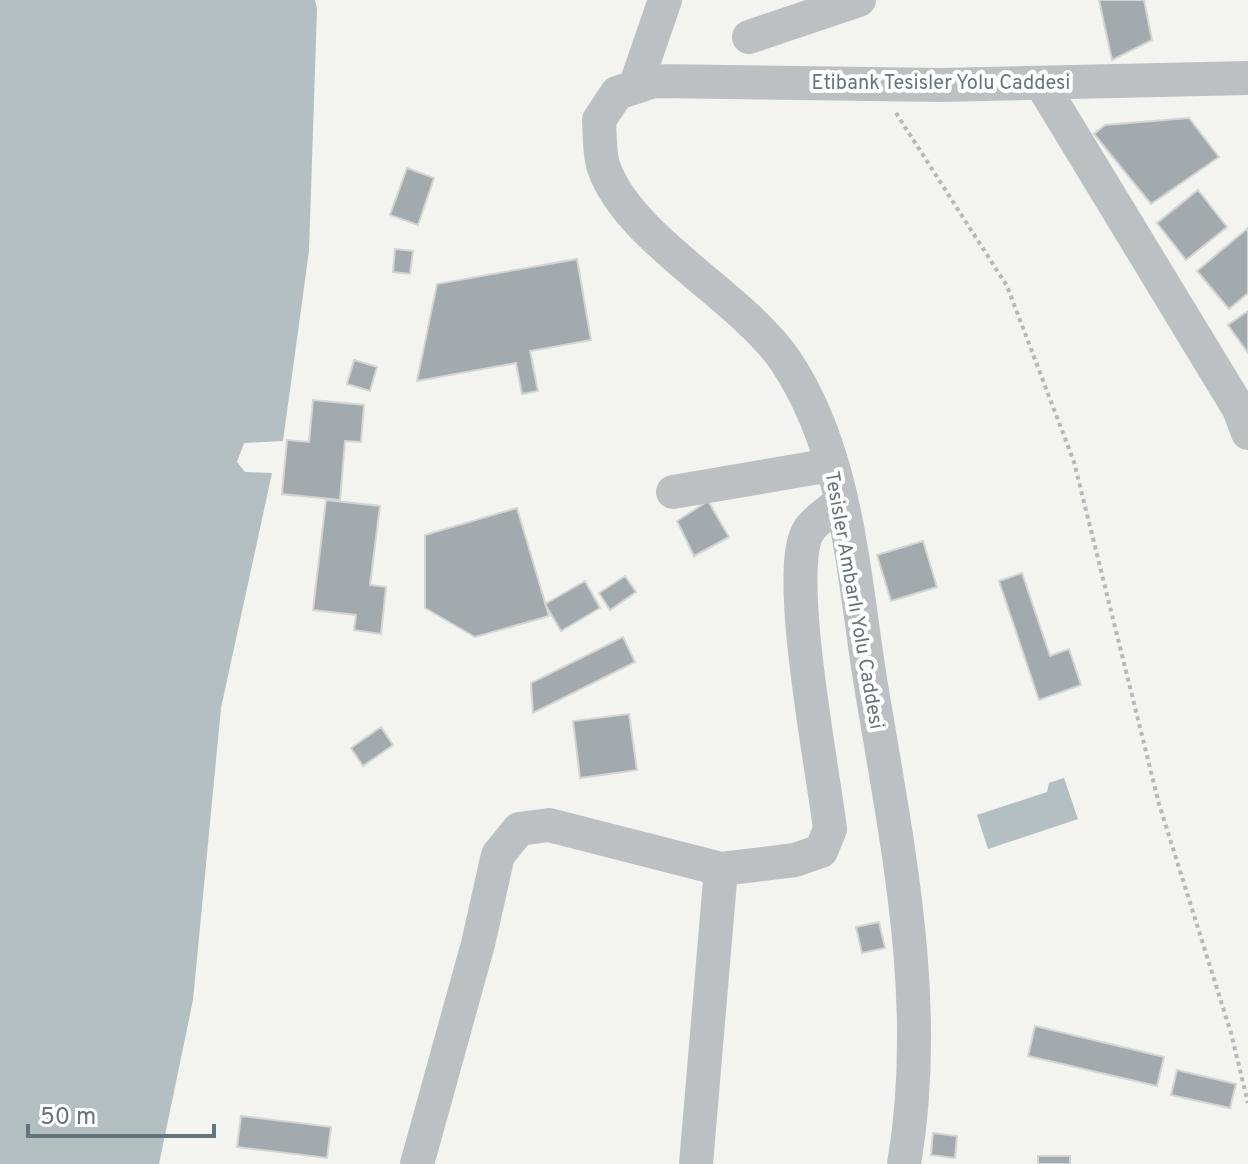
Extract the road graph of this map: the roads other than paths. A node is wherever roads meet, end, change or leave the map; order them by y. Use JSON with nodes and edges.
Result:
{"nodes":[{"id":1,"x":665,"y":0,"type":"edge"},
{"id":2,"x":859,"y":0,"type":"edge"},
{"id":3,"x":749,"y":37,"type":"dead end"},
{"id":4,"x":1248,"y":78,"type":"edge"},
{"id":5,"x":1041,"y":83,"type":"junction"},
{"id":6,"x":635,"y":87,"type":"junction"},
{"id":7,"x":1248,"y":433,"type":"edge"},
{"id":8,"x":831,"y":465,"type":"junction"},
{"id":9,"x":673,"y":492,"type":"dead end"},
{"id":10,"x":841,"y":501,"type":"junction"},
{"id":11,"x":721,"y":869,"type":"junction"},
{"id":12,"x":417,"y":1164,"type":"edge"},
{"id":13,"x":696,"y":1164,"type":"edge"},
{"id":14,"x":904,"y":1164,"type":"edge"}],
"edges":[{"from":1,"to":6,"type":"street"},
{"from":2,"to":3,"type":"street"},
{"from":4,"to":5,"type":"street","name":"Etibank Tesisler Yolu Caddesi"},
{"from":5,"to":6,"type":"street","name":"Etibank Tesisler Yolu Caddesi"},
{"from":5,"to":7,"type":"street"},
{"from":6,"to":8,"type":"street","name":"Tesisler Ambarlı Yolu Caddesi"},
{"from":8,"to":9,"type":"street"},
{"from":8,"to":10,"type":"street","name":"Tesisler Ambarlı Yolu Caddesi"},
{"from":10,"to":11,"type":"street"},
{"from":10,"to":14,"type":"street","name":"Tesisler Ambarlı Yolu Caddesi"},
{"from":11,"to":12,"type":"street"},
{"from":11,"to":13,"type":"street"}]}
